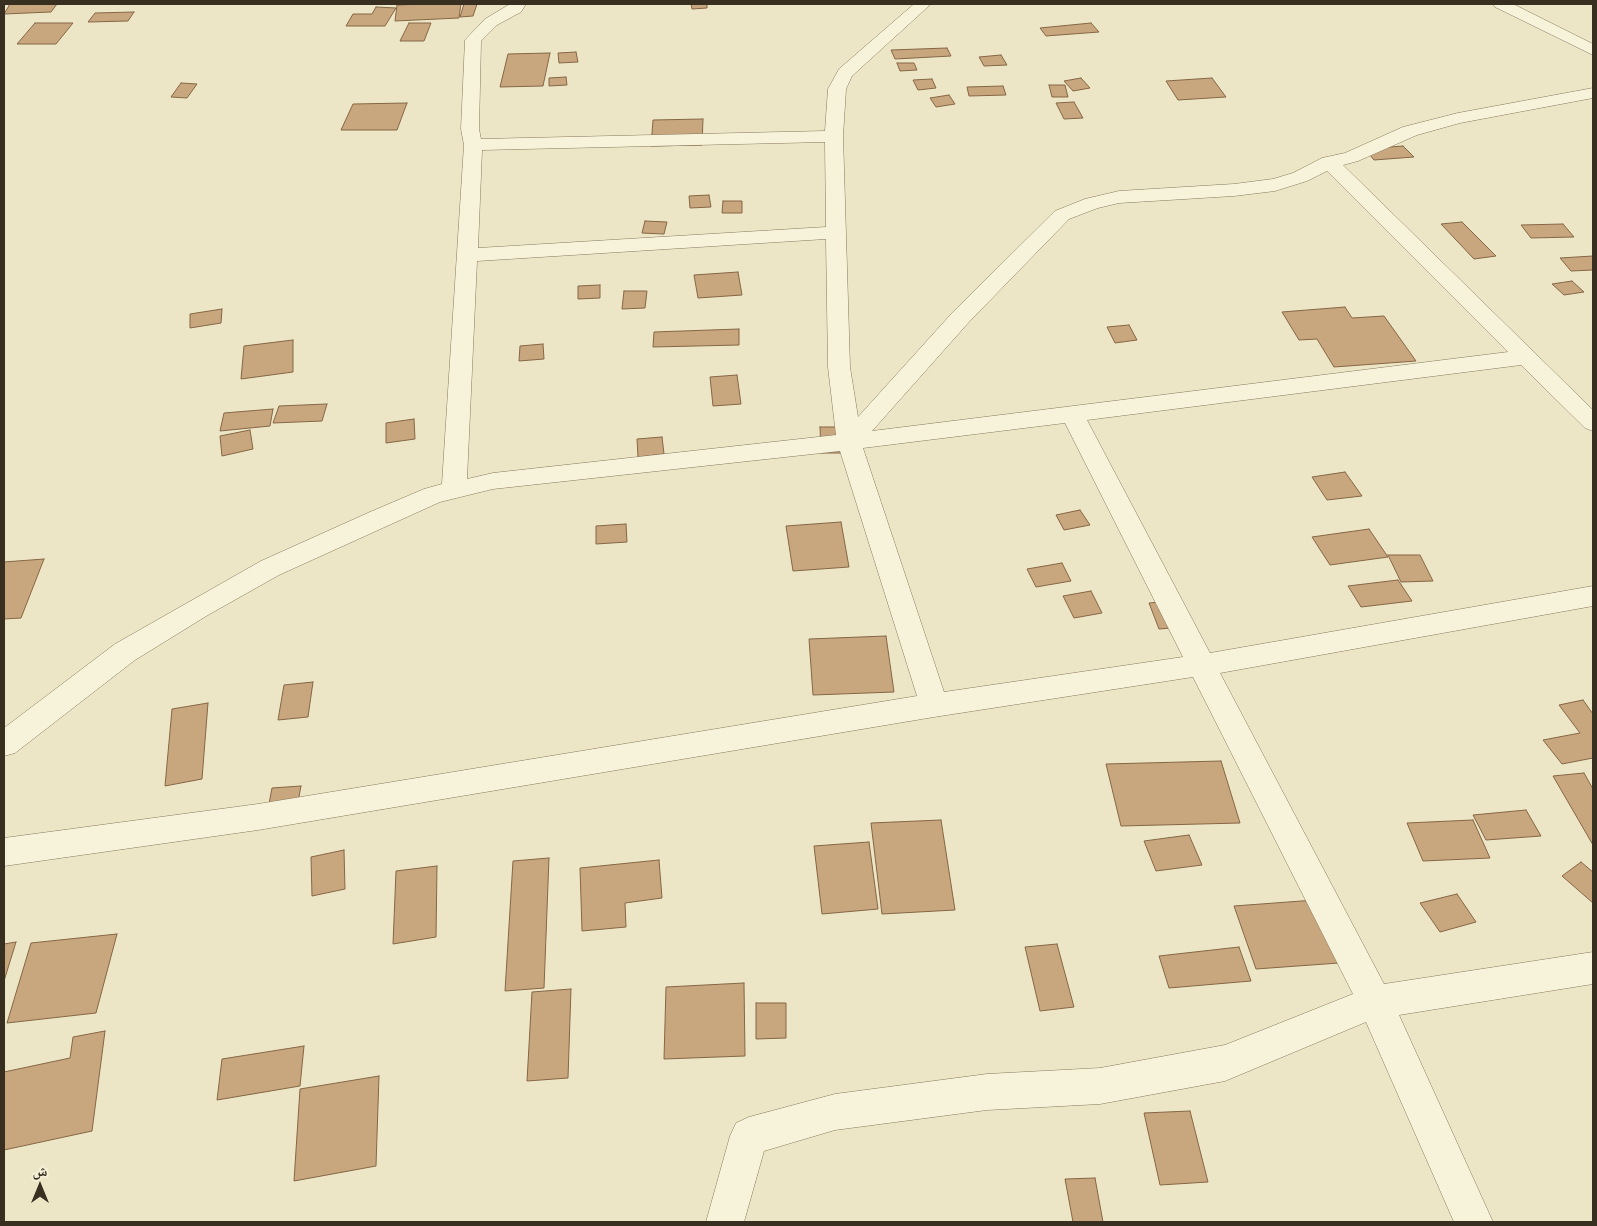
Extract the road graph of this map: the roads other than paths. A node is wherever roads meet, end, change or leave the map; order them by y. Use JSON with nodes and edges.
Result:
{"nodes":[{"id":1,"x":518,"y":4,"type":"edge"},
{"id":2,"x":921,"y":4,"type":"edge"},
{"id":3,"x":1501,"y":4,"type":"edge"},
{"id":4,"x":1593,"y":50,"type":"edge"},
{"id":5,"x":1593,"y":93,"type":"edge"},
{"id":6,"x":834,"y":136,"type":"junction"},
{"id":7,"x":473,"y":145,"type":"junction"},
{"id":8,"x":1329,"y":162,"type":"junction"},
{"id":9,"x":836,"y":232,"type":"junction"},
{"id":10,"x":467,"y":255,"type":"junction"},
{"id":11,"x":1526,"y":357,"type":"junction"},
{"id":12,"x":1072,"y":413,"type":"junction"},
{"id":13,"x":1593,"y":423,"type":"edge"},
{"id":14,"x":849,"y":442,"type":"junction"},
{"id":15,"x":454,"y":490,"type":"junction"},
{"id":16,"x":1593,"y":596,"type":"edge"},
{"id":17,"x":1202,"y":665,"type":"junction"},
{"id":18,"x":934,"y":705,"type":"junction"},
{"id":19,"x":4,"y":744,"type":"edge"},
{"id":20,"x":4,"y":852,"type":"edge"},
{"id":21,"x":1593,"y":968,"type":"edge"},
{"id":22,"x":1375,"y":1002,"type":"junction"},
{"id":23,"x":725,"y":1222,"type":"edge"},
{"id":24,"x":1474,"y":1222,"type":"edge"}],
"edges":[{"from":1,"to":7,"type":"street"},
{"from":2,"to":6,"type":"street"},
{"from":3,"to":4,"type":"street"},
{"from":5,"to":8,"type":"street"},
{"from":6,"to":7,"type":"street"},
{"from":6,"to":9,"type":"street"},
{"from":7,"to":10,"type":"street"},
{"from":8,"to":11,"type":"street"},
{"from":8,"to":14,"type":"street"},
{"from":9,"to":10,"type":"street"},
{"from":9,"to":14,"type":"street"},
{"from":10,"to":15,"type":"street"},
{"from":11,"to":12,"type":"street"},
{"from":11,"to":13,"type":"street"},
{"from":12,"to":14,"type":"street"},
{"from":12,"to":17,"type":"street"},
{"from":14,"to":15,"type":"street"},
{"from":14,"to":18,"type":"street"},
{"from":15,"to":19,"type":"street"},
{"from":16,"to":17,"type":"street"},
{"from":17,"to":18,"type":"street"},
{"from":17,"to":22,"type":"street"},
{"from":18,"to":20,"type":"street"},
{"from":21,"to":22,"type":"street"},
{"from":22,"to":23,"type":"street"},
{"from":22,"to":24,"type":"street"}]}
